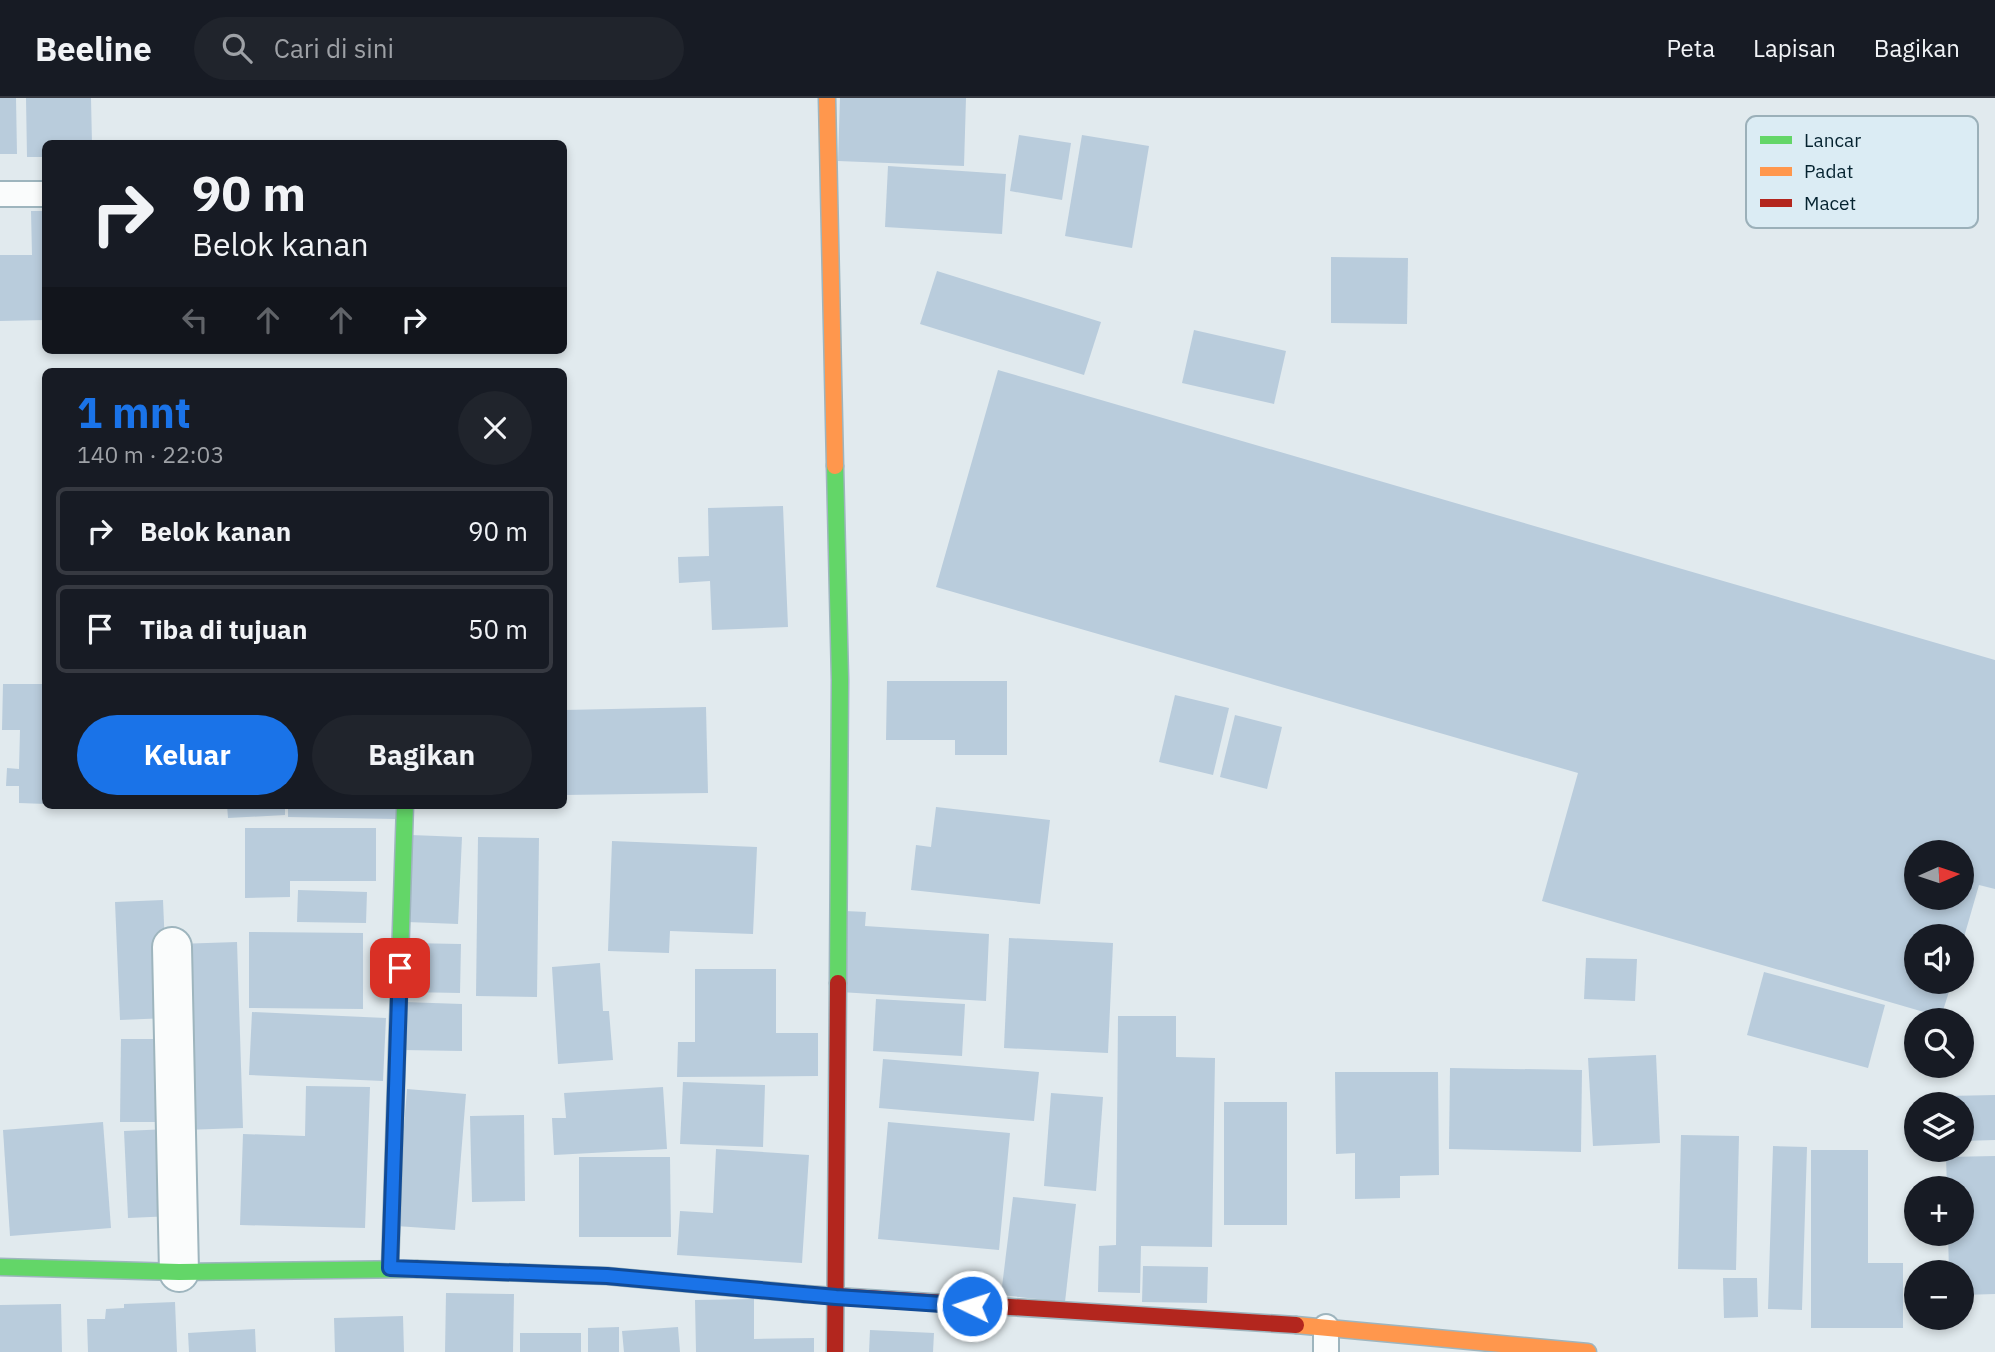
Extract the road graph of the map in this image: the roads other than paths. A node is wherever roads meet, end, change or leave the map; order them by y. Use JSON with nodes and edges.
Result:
{"nodes":[{"id":1,"x":827,"y":98,"type":"edge"},
{"id":2,"x":0,"y":194,"type":"edge"},
{"id":3,"x":42,"y":194,"type":"edge"},
{"id":4,"x":405,"y":809,"type":"edge"},
{"id":5,"x":172,"y":947,"type":"dead end"},
{"id":6,"x":0,"y":1267,"type":"edge"},
{"id":7,"x":390,"y":1268,"type":"junction"},
{"id":8,"x":179,"y":1272,"type":"junction"},
{"id":9,"x":836,"y":1297,"type":"junction"},
{"id":10,"x":1326,"y":1327,"type":"junction"},
{"id":11,"x":835,"y":1352,"type":"edge"},
{"id":12,"x":1326,"y":1352,"type":"edge"},
{"id":13,"x":1588,"y":1352,"type":"edge"}],
"edges":[{"from":1,"to":9,"type":"street"},
{"from":2,"to":3,"type":"lane"},
{"from":4,"to":7,"type":"street"},
{"from":5,"to":8,"type":"street"},
{"from":6,"to":8,"type":"street"},
{"from":7,"to":8,"type":"street"},
{"from":7,"to":9,"type":"street"},
{"from":9,"to":10,"type":"street"},
{"from":9,"to":11,"type":"street"},
{"from":10,"to":12,"type":"lane"},
{"from":10,"to":13,"type":"street"}]}
